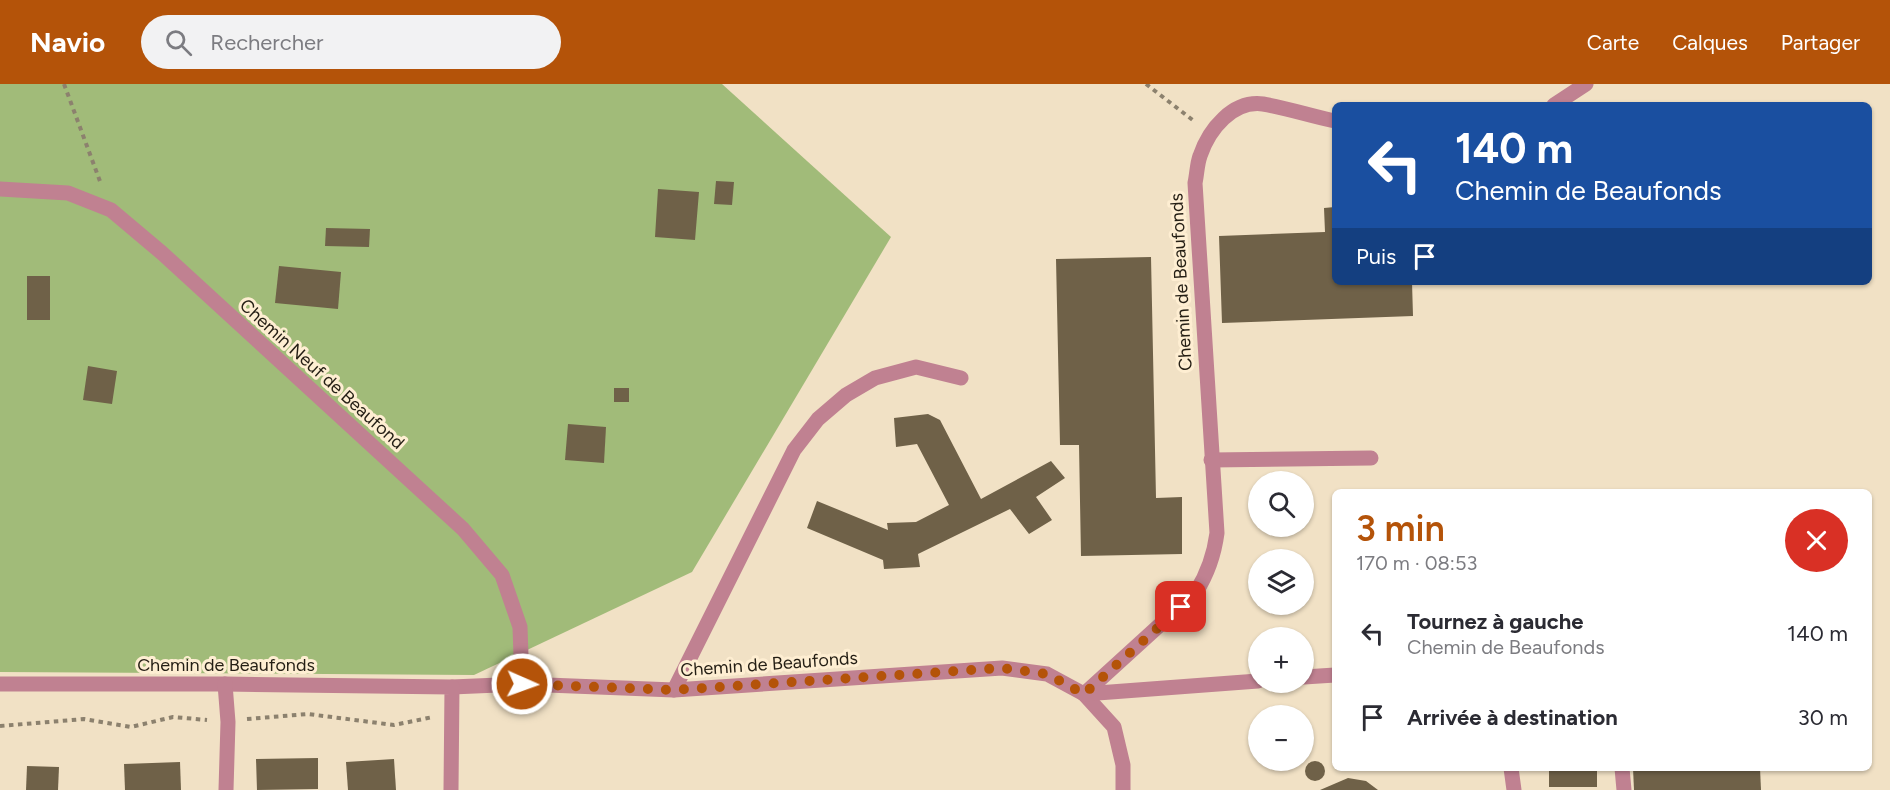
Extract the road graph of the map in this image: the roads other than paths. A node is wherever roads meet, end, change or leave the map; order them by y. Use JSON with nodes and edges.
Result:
{"nodes":[{"id":1,"x":1586,"y":84,"type":"edge"},
{"id":2,"x":1559,"y":102,"type":"edge"},
{"id":3,"x":1332,"y":121,"type":"edge"},
{"id":4,"x":0,"y":189,"type":"edge"},
{"id":5,"x":961,"y":378,"type":"dead end"},
{"id":6,"x":1371,"y":458,"type":"dead end"},
{"id":7,"x":1211,"y":460,"type":"junction"},
{"id":8,"x":1332,"y":675,"type":"edge"},
{"id":9,"x":1314,"y":676,"type":"edge"},
{"id":10,"x":1248,"y":682,"type":"edge"},
{"id":11,"x":0,"y":684,"type":"edge"},
{"id":12,"x":225,"y":684,"type":"junction"},
{"id":13,"x":522,"y":684,"type":"junction"},
{"id":14,"x":452,"y":687,"type":"junction"},
{"id":15,"x":674,"y":690,"type":"junction"},
{"id":16,"x":1084,"y":694,"type":"junction"},
{"id":17,"x":1511,"y":771,"type":"edge"},
{"id":18,"x":1622,"y":771,"type":"edge"},
{"id":19,"x":226,"y":790,"type":"edge"},
{"id":20,"x":451,"y":790,"type":"edge"},
{"id":21,"x":1123,"y":790,"type":"edge"},
{"id":22,"x":1514,"y":790,"type":"edge"},
{"id":23,"x":1624,"y":790,"type":"edge"}],
"edges":[{"from":1,"to":2,"type":"street"},
{"from":3,"to":7,"type":"street","name":"Chemin de Beaufonds"},
{"from":4,"to":13,"type":"street","name":"Chemin Neuf de Beaufond"},
{"from":5,"to":15,"type":"street"},
{"from":6,"to":7,"type":"street"},
{"from":7,"to":16,"type":"street","name":"Chemin de Beaufonds"},
{"from":8,"to":9,"type":"street"},
{"from":10,"to":16,"type":"street"},
{"from":11,"to":12,"type":"street","name":"Chemin de Beaufonds"},
{"from":12,"to":14,"type":"street","name":"Chemin de Beaufonds"},
{"from":12,"to":19,"type":"street"},
{"from":13,"to":14,"type":"street","name":"Chemin de Beaufonds"},
{"from":13,"to":15,"type":"street","name":"Chemin de Beaufonds"},
{"from":14,"to":20,"type":"street"},
{"from":15,"to":16,"type":"street","name":"Chemin de Beaufonds"},
{"from":16,"to":21,"type":"street","name":"Chemin de Beaufonds"},
{"from":17,"to":22,"type":"street"},
{"from":18,"to":23,"type":"street"}]}
